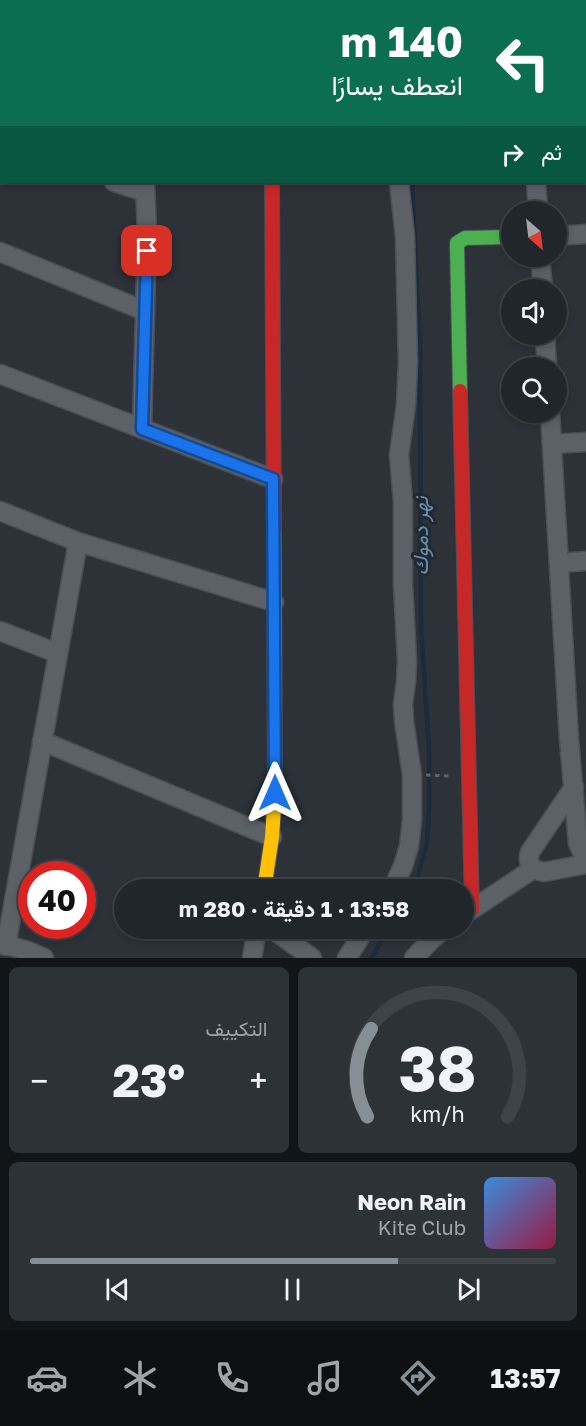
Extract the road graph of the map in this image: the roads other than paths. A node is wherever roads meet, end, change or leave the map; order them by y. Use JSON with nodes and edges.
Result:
{"nodes":[{"id":1,"x":120,"y":183,"type":"edge"},
{"id":2,"x":272,"y":183,"type":"edge"},
{"id":3,"x":399,"y":183,"type":"edge"},
{"id":4,"x":536,"y":183,"type":"edge"},
{"id":5,"x":145,"y":187,"type":"edge"},
{"id":6,"x":537,"y":201,"type":"edge"},
{"id":7,"x":586,"y":234,"type":"edge"},
{"id":8,"x":567,"y":235,"type":"edge"},
{"id":9,"x":501,"y":237,"type":"edge"},
{"id":10,"x":0,"y":252,"type":"edge"},
{"id":11,"x":145,"y":310,"type":"junction"},
{"id":12,"x":0,"y":374,"type":"edge"},
{"id":13,"x":551,"y":423,"type":"edge"},
{"id":14,"x":142,"y":429,"type":"junction"},
{"id":15,"x":586,"y":442,"type":"edge"},
{"id":16,"x":552,"y":444,"type":"junction"},
{"id":17,"x":273,"y":479,"type":"junction"},
{"id":18,"x":0,"y":511,"type":"edge"},
{"id":19,"x":78,"y":542,"type":"junction"},
{"id":20,"x":586,"y":561,"type":"edge"},
{"id":21,"x":559,"y":563,"type":"junction"},
{"id":22,"x":274,"y":602,"type":"junction"},
{"id":23,"x":0,"y":632,"type":"edge"},
{"id":24,"x":57,"y":653,"type":"junction"},
{"id":25,"x":578,"y":739,"type":"edge"},
{"id":26,"x":42,"y":741,"type":"junction"},
{"id":27,"x":574,"y":787,"type":"junction"},
{"id":28,"x":272,"y":837,"type":"junction"},
{"id":29,"x":586,"y":856,"type":"edge"},
{"id":30,"x":586,"y":864,"type":"edge"},
{"id":31,"x":533,"y":868,"type":"junction"},
{"id":32,"x":266,"y":879,"type":"edge"},
{"id":33,"x":397,"y":879,"type":"edge"},
{"id":34,"x":468,"y":879,"type":"edge"},
{"id":35,"x":474,"y":908,"type":"edge"},
{"id":36,"x":255,"y":939,"type":"edge"},
{"id":37,"x":286,"y":939,"type":"edge"},
{"id":38,"x":359,"y":939,"type":"edge"},
{"id":39,"x":432,"y":939,"type":"edge"},
{"id":40,"x":3,"y":944,"type":"edge"},
{"id":41,"x":44,"y":958,"type":"edge"},
{"id":42,"x":252,"y":958,"type":"edge"},
{"id":43,"x":312,"y":958,"type":"edge"},
{"id":44,"x":347,"y":958,"type":"edge"},
{"id":45,"x":414,"y":958,"type":"edge"}],
"edges":[{"from":1,"to":5,"type":"street"},
{"from":2,"to":17,"type":"street"},
{"from":3,"to":33,"type":"street"},
{"from":4,"to":6,"type":"street"},
{"from":5,"to":11,"type":"street"},
{"from":7,"to":8,"type":"street"},
{"from":9,"to":34,"type":"street"},
{"from":10,"to":11,"type":"street"},
{"from":11,"to":14,"type":"street"},
{"from":12,"to":14,"type":"street"},
{"from":13,"to":16,"type":"street"},
{"from":14,"to":17,"type":"street"},
{"from":15,"to":16,"type":"street"},
{"from":16,"to":21,"type":"street"},
{"from":17,"to":22,"type":"street"},
{"from":18,"to":19,"type":"street"},
{"from":19,"to":22,"type":"street"},
{"from":19,"to":24,"type":"street"},
{"from":20,"to":21,"type":"street"},
{"from":21,"to":25,"type":"street"},
{"from":22,"to":28,"type":"street"},
{"from":23,"to":24,"type":"street"},
{"from":24,"to":26,"type":"street"},
{"from":25,"to":27,"type":"street"},
{"from":26,"to":28,"type":"street"},
{"from":26,"to":40,"type":"street"},
{"from":27,"to":29,"type":"street"},
{"from":27,"to":31,"type":"street"},
{"from":28,"to":32,"type":"street"},
{"from":30,"to":31,"type":"street"},
{"from":31,"to":35,"type":"street"},
{"from":36,"to":42,"type":"street"},
{"from":37,"to":43,"type":"street"},
{"from":38,"to":44,"type":"street"},
{"from":39,"to":45,"type":"street"},
{"from":40,"to":41,"type":"street"}]}
